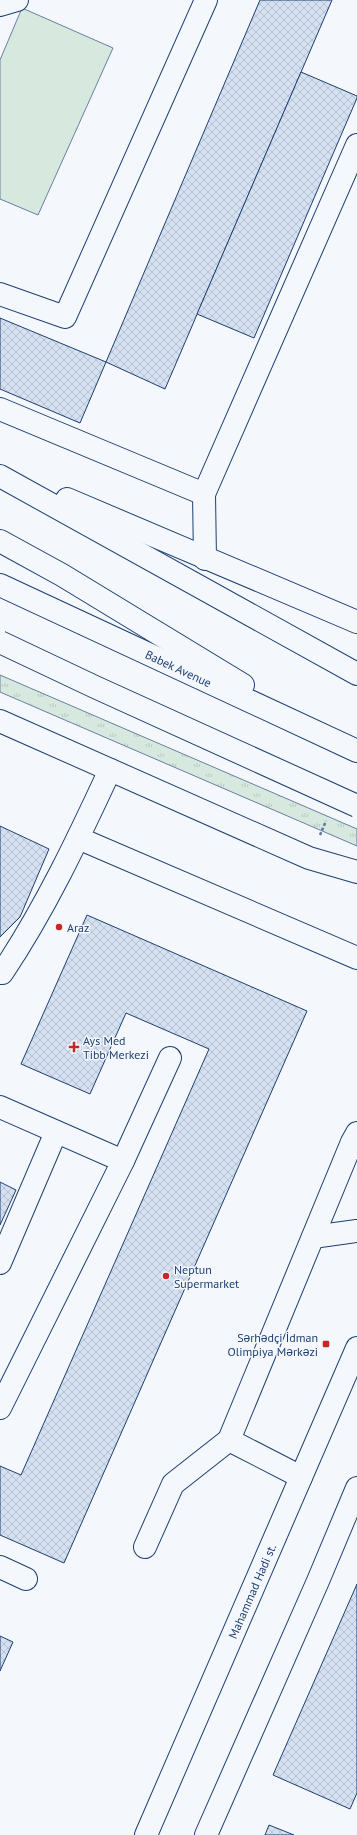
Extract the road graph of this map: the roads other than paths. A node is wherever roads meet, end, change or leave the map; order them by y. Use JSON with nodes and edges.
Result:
{"nodes":[{"id":1,"x":17,"y":0,"type":"edge"},
{"id":2,"x":206,"y":0,"type":"edge"},
{"id":3,"x":0,"y":5,"type":"edge"},
{"id":4,"x":357,"y":145,"type":"edge"},
{"id":5,"x":0,"y":294,"type":"edge"},
{"id":6,"x":0,"y":409,"type":"edge"},
{"id":7,"x":0,"y":470,"type":"edge"},
{"id":8,"x":0,"y":476,"type":"edge"},
{"id":9,"x":204,"y":494,"type":"junction"},
{"id":10,"x":0,"y":541,"type":"edge"},
{"id":11,"x":205,"y":559,"type":"junction"},
{"id":12,"x":0,"y":585,"type":"edge"},
{"id":13,"x":357,"y":622,"type":"edge"},
{"id":14,"x":0,"y":642,"type":"edge"},
{"id":15,"x":0,"y":646,"type":"edge"},
{"id":16,"x":357,"y":674,"type":"edge"},
{"id":17,"x":95,"y":687,"type":"junction"},
{"id":18,"x":1,"y":723,"type":"edge"},
{"id":19,"x":334,"y":741,"type":"junction"},
{"id":20,"x":357,"y":751,"type":"edge"},
{"id":21,"x":110,"y":770,"type":"junction"},
{"id":22,"x":357,"y":806,"type":"edge"},
{"id":23,"x":78,"y":838,"type":"junction"},
{"id":24,"x":309,"y":858,"type":"junction"},
{"id":25,"x":357,"y":872,"type":"edge"},
{"id":26,"x":357,"y":888,"type":"edge"},
{"id":27,"x":357,"y":958,"type":"edge"},
{"id":28,"x":1,"y":975,"type":"edge"},
{"id":29,"x":170,"y":1058,"type":"dead end"},
{"id":30,"x":0,"y":1108,"type":"edge"},
{"id":31,"x":56,"y":1132,"type":"junction"},
{"id":32,"x":357,"y":1133,"type":"edge"},
{"id":33,"x":123,"y":1161,"type":"junction"},
{"id":34,"x":357,"y":1231,"type":"edge"},
{"id":35,"x":313,"y":1236,"type":"junction"},
{"id":36,"x":0,"y":1263,"type":"edge"},
{"id":37,"x":357,"y":1348,"type":"edge"},
{"id":38,"x":0,"y":1408,"type":"edge"},
{"id":39,"x":229,"y":1440,"type":"junction"},
{"id":40,"x":301,"y":1477,"type":"junction"},
{"id":41,"x":357,"y":1488,"type":"edge"},
{"id":42,"x":357,"y":1518,"type":"edge"},
{"id":43,"x":144,"y":1548,"type":"dead end"},
{"id":44,"x":0,"y":1567,"type":"edge"},
{"id":45,"x":26,"y":1579,"type":"dead end"},
{"id":46,"x":318,"y":1581,"type":"junction"},
{"id":47,"x":146,"y":1835,"type":"edge"},
{"id":48,"x":206,"y":1835,"type":"edge"}],
"edges":[{"from":1,"to":3,"type":"main road"},
{"from":2,"to":5,"type":"main road"},
{"from":4,"to":9,"type":"main road"},
{"from":6,"to":9,"type":"main road"},
{"from":7,"to":11,"type":"main road"},
{"from":8,"to":16,"type":"main road"},
{"from":9,"to":11,"type":"main road"},
{"from":10,"to":19,"type":"main road"},
{"from":11,"to":13,"type":"main road"},
{"from":12,"to":19,"type":"main road","name":"Babek Avenue"},
{"from":14,"to":17,"type":"main road","bridge":true},
{"from":15,"to":17,"type":"main road","bridge":true},
{"from":17,"to":22,"type":"main road","bridge":true},
{"from":18,"to":21,"type":"main road"},
{"from":19,"to":20,"type":"main road","name":"Babek Avenue"},
{"from":21,"to":23,"type":"main road"},
{"from":21,"to":24,"type":"main road"},
{"from":23,"to":27,"type":"main road"},
{"from":23,"to":28,"type":"main road"},
{"from":24,"to":25,"type":"main road"},
{"from":24,"to":26,"type":"main road"},
{"from":29,"to":33,"type":"main road"},
{"from":30,"to":31,"type":"main road"},
{"from":31,"to":33,"type":"main road"},
{"from":31,"to":36,"type":"main road"},
{"from":32,"to":35,"type":"main road"},
{"from":33,"to":38,"type":"main road"},
{"from":34,"to":35,"type":"main road"},
{"from":35,"to":39,"type":"main road"},
{"from":37,"to":40,"type":"main road","name":"Mahammad Hadi st."},
{"from":39,"to":40,"type":"main road"},
{"from":39,"to":43,"type":"main road"},
{"from":40,"to":47,"type":"main road","name":"Mahammad Hadi st."},
{"from":41,"to":46,"type":"main road"},
{"from":42,"to":46,"type":"main road"},
{"from":44,"to":45,"type":"main road"},
{"from":46,"to":48,"type":"main road"}]}
